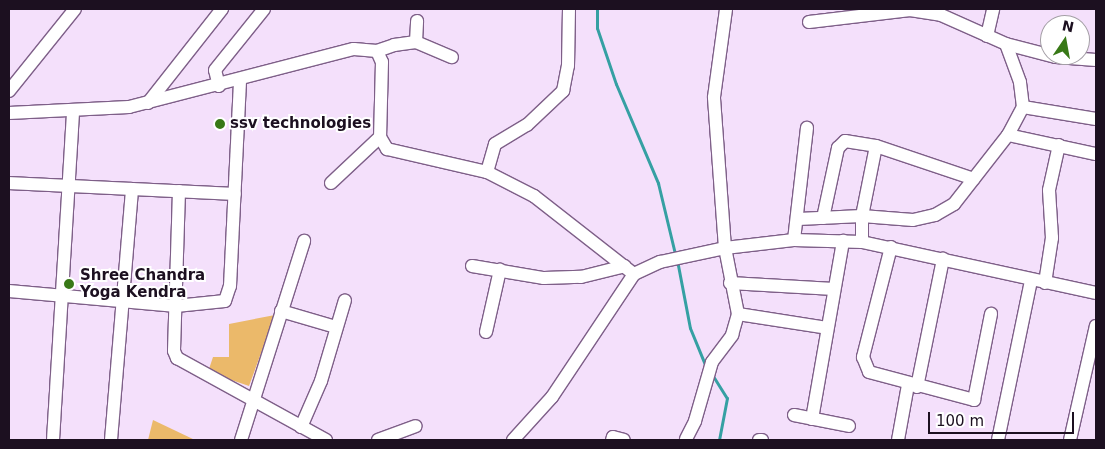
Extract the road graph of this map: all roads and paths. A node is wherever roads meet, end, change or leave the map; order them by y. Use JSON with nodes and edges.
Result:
{"nodes":[{"id":1,"x":76,"y":9,"type":"edge"},
{"id":2,"x":222,"y":9,"type":"edge"},
{"id":3,"x":264,"y":9,"type":"edge"},
{"id":4,"x":569,"y":9,"type":"edge"},
{"id":5,"x":726,"y":9,"type":"edge"},
{"id":6,"x":992,"y":9,"type":"edge"},
{"id":7,"x":845,"y":13,"type":"edge"},
{"id":8,"x":417,"y":21,"type":"dead end"},
{"id":9,"x":809,"y":22,"type":"dead end"},
{"id":10,"x":987,"y":36,"type":"junction"},
{"id":11,"x":416,"y":42,"type":"junction"},
{"id":12,"x":1006,"y":44,"type":"junction"},
{"id":13,"x":377,"y":51,"type":"junction"},
{"id":14,"x":452,"y":56,"type":"dead end"},
{"id":15,"x":1096,"y":60,"type":"edge"},
{"id":16,"x":240,"y":80,"type":"junction"},
{"id":17,"x":219,"y":86,"type":"junction"},
{"id":18,"x":9,"y":91,"type":"edge"},
{"id":19,"x":148,"y":103,"type":"junction"},
{"id":20,"x":1023,"y":108,"type":"junction"},
{"id":21,"x":72,"y":111,"type":"junction"},
{"id":22,"x":9,"y":113,"type":"edge"},
{"id":23,"x":1096,"y":120,"type":"edge"},
{"id":24,"x":808,"y":128,"type":"dead end"},
{"id":25,"x":1008,"y":134,"type":"junction"},
{"id":26,"x":380,"y":137,"type":"junction"},
{"id":27,"x":1059,"y":145,"type":"junction"},
{"id":28,"x":876,"y":146,"type":"junction"},
{"id":29,"x":1096,"y":154,"type":"edge"},
{"id":30,"x":487,"y":172,"type":"junction"},
{"id":31,"x":974,"y":179,"type":"junction"},
{"id":32,"x":9,"y":183,"type":"edge"},
{"id":33,"x":331,"y":183,"type":"dead end"},
{"id":34,"x":70,"y":186,"type":"junction"},
{"id":35,"x":132,"y":188,"type":"junction"},
{"id":36,"x":180,"y":191,"type":"junction"},
{"id":37,"x":235,"y":194,"type":"junction"},
{"id":38,"x":862,"y":216,"type":"junction"},
{"id":39,"x":823,"y":218,"type":"junction"},
{"id":40,"x":798,"y":220,"type":"junction"},
{"id":41,"x":794,"y":240,"type":"junction"},
{"id":42,"x":304,"y":241,"type":"dead end"},
{"id":43,"x":843,"y":241,"type":"junction"},
{"id":44,"x":862,"y":242,"type":"junction"},
{"id":45,"x":891,"y":247,"type":"junction"},
{"id":46,"x":725,"y":248,"type":"junction"},
{"id":47,"x":943,"y":259,"type":"junction"},
{"id":48,"x":472,"y":266,"type":"dead end"},
{"id":49,"x":500,"y":270,"type":"junction"},
{"id":50,"x":630,"y":270,"type":"junction"},
{"id":51,"x":1032,"y":281,"type":"junction"},
{"id":52,"x":730,"y":283,"type":"junction"},
{"id":53,"x":1045,"y":283,"type":"junction"},
{"id":54,"x":834,"y":289,"type":"junction"},
{"id":55,"x":9,"y":291,"type":"edge"},
{"id":56,"x":1096,"y":293,"type":"edge"},
{"id":57,"x":63,"y":296,"type":"junction"},
{"id":58,"x":345,"y":300,"type":"dead end"},
{"id":59,"x":125,"y":301,"type":"junction"},
{"id":60,"x":176,"y":306,"type":"junction"},
{"id":61,"x":282,"y":311,"type":"junction"},
{"id":62,"x":738,"y":314,"type":"junction"},
{"id":63,"x":991,"y":314,"type":"dead end"},
{"id":64,"x":1096,"y":326,"type":"edge"},
{"id":65,"x":336,"y":327,"type":"junction"},
{"id":66,"x":827,"y":328,"type":"junction"},
{"id":67,"x":486,"y":332,"type":"dead end"},
{"id":68,"x":912,"y":386,"type":"junction"},
{"id":69,"x":253,"y":402,"type":"junction"},
{"id":70,"x":794,"y":415,"type":"dead end"},
{"id":71,"x":812,"y":419,"type":"junction"},
{"id":72,"x":301,"y":426,"type":"junction"},
{"id":73,"x":416,"y":426,"type":"dead end"},
{"id":74,"x":849,"y":426,"type":"dead end"},
{"id":75,"x":53,"y":440,"type":"edge"},
{"id":76,"x":111,"y":440,"type":"edge"},
{"id":77,"x":241,"y":440,"type":"edge"},
{"id":78,"x":326,"y":440,"type":"edge"},
{"id":79,"x":378,"y":440,"type":"edge"},
{"id":80,"x":513,"y":440,"type":"edge"},
{"id":81,"x":612,"y":440,"type":"edge"},
{"id":82,"x":624,"y":440,"type":"edge"},
{"id":83,"x":683,"y":440,"type":"edge"},
{"id":84,"x":898,"y":440,"type":"edge"},
{"id":85,"x":998,"y":440,"type":"edge"},
{"id":86,"x":1070,"y":440,"type":"edge"}],
"edges":[{"from":1,"to":18,"type":"street"},
{"from":2,"to":19,"type":"street"},
{"from":3,"to":17,"type":"street"},
{"from":4,"to":30,"type":"street"},
{"from":5,"to":46,"type":"street"},
{"from":6,"to":10,"type":"street"},
{"from":7,"to":9,"type":"street"},
{"from":7,"to":10,"type":"street"},
{"from":8,"to":11,"type":"street"},
{"from":10,"to":12,"type":"street"},
{"from":11,"to":13,"type":"street"},
{"from":11,"to":14,"type":"street"},
{"from":12,"to":15,"type":"street"},
{"from":12,"to":20,"type":"street"},
{"from":13,"to":16,"type":"street"},
{"from":13,"to":26,"type":"street"},
{"from":16,"to":17,"type":"street"},
{"from":16,"to":37,"type":"street"},
{"from":17,"to":19,"type":"street"},
{"from":19,"to":21,"type":"street"},
{"from":20,"to":23,"type":"street"},
{"from":20,"to":25,"type":"street"},
{"from":21,"to":22,"type":"street"},
{"from":21,"to":34,"type":"street"},
{"from":24,"to":40,"type":"street"},
{"from":25,"to":27,"type":"street"},
{"from":25,"to":31,"type":"street"},
{"from":26,"to":30,"type":"street"},
{"from":26,"to":33,"type":"street"},
{"from":27,"to":29,"type":"street"},
{"from":27,"to":53,"type":"street"},
{"from":28,"to":31,"type":"street"},
{"from":28,"to":38,"type":"street"},
{"from":28,"to":39,"type":"street"},
{"from":30,"to":50,"type":"street"},
{"from":31,"to":38,"type":"street"},
{"from":32,"to":34,"type":"street"},
{"from":34,"to":35,"type":"street"},
{"from":34,"to":57,"type":"street"},
{"from":35,"to":36,"type":"street"},
{"from":35,"to":59,"type":"street"},
{"from":36,"to":37,"type":"street"},
{"from":36,"to":60,"type":"street"},
{"from":37,"to":60,"type":"street"},
{"from":38,"to":39,"type":"street"},
{"from":38,"to":44,"type":"street"},
{"from":39,"to":40,"type":"street"},
{"from":40,"to":41,"type":"street"},
{"from":41,"to":43,"type":"street"},
{"from":41,"to":46,"type":"street"},
{"from":42,"to":61,"type":"street"},
{"from":43,"to":44,"type":"street"},
{"from":43,"to":54,"type":"street"},
{"from":44,"to":45,"type":"street"},
{"from":45,"to":47,"type":"street"},
{"from":45,"to":68,"type":"street"},
{"from":46,"to":50,"type":"street"},
{"from":46,"to":52,"type":"street"},
{"from":47,"to":51,"type":"street"},
{"from":47,"to":68,"type":"street"},
{"from":48,"to":49,"type":"street"},
{"from":49,"to":50,"type":"street"},
{"from":49,"to":67,"type":"street"},
{"from":50,"to":80,"type":"street"},
{"from":51,"to":53,"type":"street"},
{"from":51,"to":85,"type":"street"},
{"from":52,"to":54,"type":"street"},
{"from":52,"to":62,"type":"street"},
{"from":53,"to":56,"type":"street"},
{"from":54,"to":66,"type":"street"},
{"from":55,"to":57,"type":"street"},
{"from":57,"to":59,"type":"street"},
{"from":57,"to":75,"type":"street"},
{"from":58,"to":65,"type":"street"},
{"from":59,"to":60,"type":"street"},
{"from":59,"to":76,"type":"street"},
{"from":60,"to":69,"type":"street"},
{"from":61,"to":65,"type":"street"},
{"from":61,"to":69,"type":"street"},
{"from":62,"to":66,"type":"street"},
{"from":62,"to":83,"type":"street"},
{"from":63,"to":68,"type":"street"},
{"from":64,"to":86,"type":"street"},
{"from":65,"to":72,"type":"street"},
{"from":66,"to":71,"type":"street"},
{"from":68,"to":84,"type":"street"},
{"from":69,"to":72,"type":"street"},
{"from":69,"to":77,"type":"street"},
{"from":70,"to":71,"type":"street"},
{"from":71,"to":74,"type":"street"},
{"from":72,"to":78,"type":"street"},
{"from":73,"to":79,"type":"street"},
{"from":81,"to":82,"type":"street"}]}
